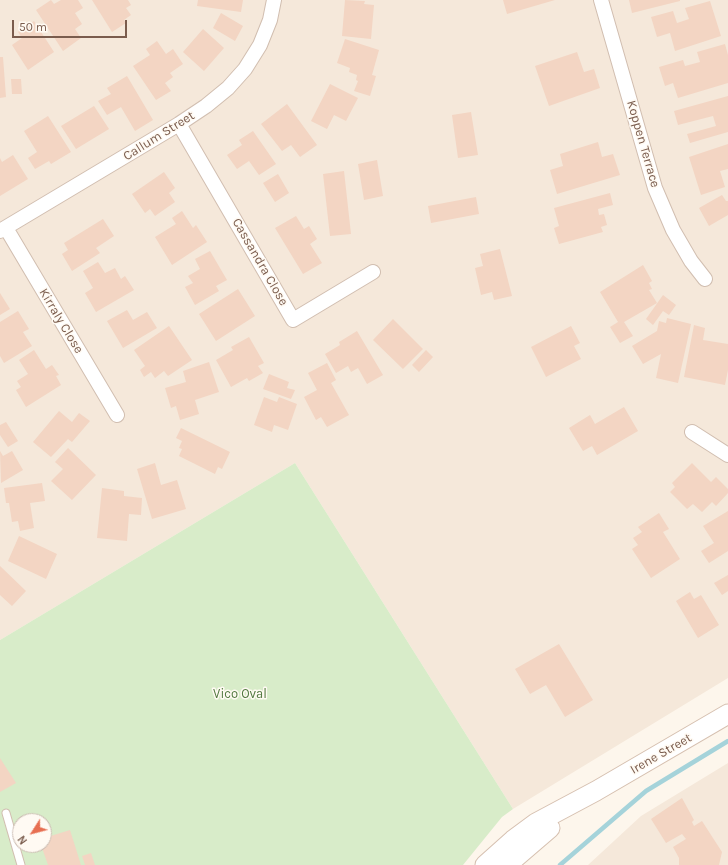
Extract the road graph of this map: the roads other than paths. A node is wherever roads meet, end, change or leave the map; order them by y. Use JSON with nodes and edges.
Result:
{"nodes":[{"id":1,"x":274,"y":0,"type":"edge"},
{"id":2,"x":601,"y":0,"type":"edge"},
{"id":3,"x":180,"y":124,"type":"junction"},
{"id":4,"x":3,"y":229,"type":"edge"},
{"id":5,"x":373,"y":272,"type":"dead end"},
{"id":6,"x":705,"y":279,"type":"dead end"},
{"id":7,"x":117,"y":415,"type":"dead end"},
{"id":8,"x":692,"y":432,"type":"dead end"},
{"id":9,"x":728,"y":455,"type":"edge"},
{"id":10,"x":727,"y":715,"type":"edge"},
{"id":11,"x":596,"y":791,"type":"junction"},
{"id":12,"x":6,"y":813,"type":"dead end"},
{"id":13,"x":21,"y":865,"type":"edge"},
{"id":14,"x":485,"y":865,"type":"edge"},
{"id":15,"x":507,"y":865,"type":"edge"}],
"edges":[{"from":1,"to":3,"type":"street","name":"Callum Street"},
{"from":2,"to":6,"type":"street","name":"Koppen Terrace"},
{"from":3,"to":4,"type":"street","name":"Callum Street"},
{"from":3,"to":5,"type":"street","name":"Cassandra Close"},
{"from":4,"to":7,"type":"street","name":"Kirraly Close"},
{"from":8,"to":9,"type":"street"},
{"from":10,"to":11,"type":"street","name":"Irene Street"},
{"from":11,"to":14,"type":"street","name":"Irene Street"},
{"from":11,"to":15,"type":"street","name":"Irene Street"},
{"from":12,"to":13,"type":"lane"}]}
